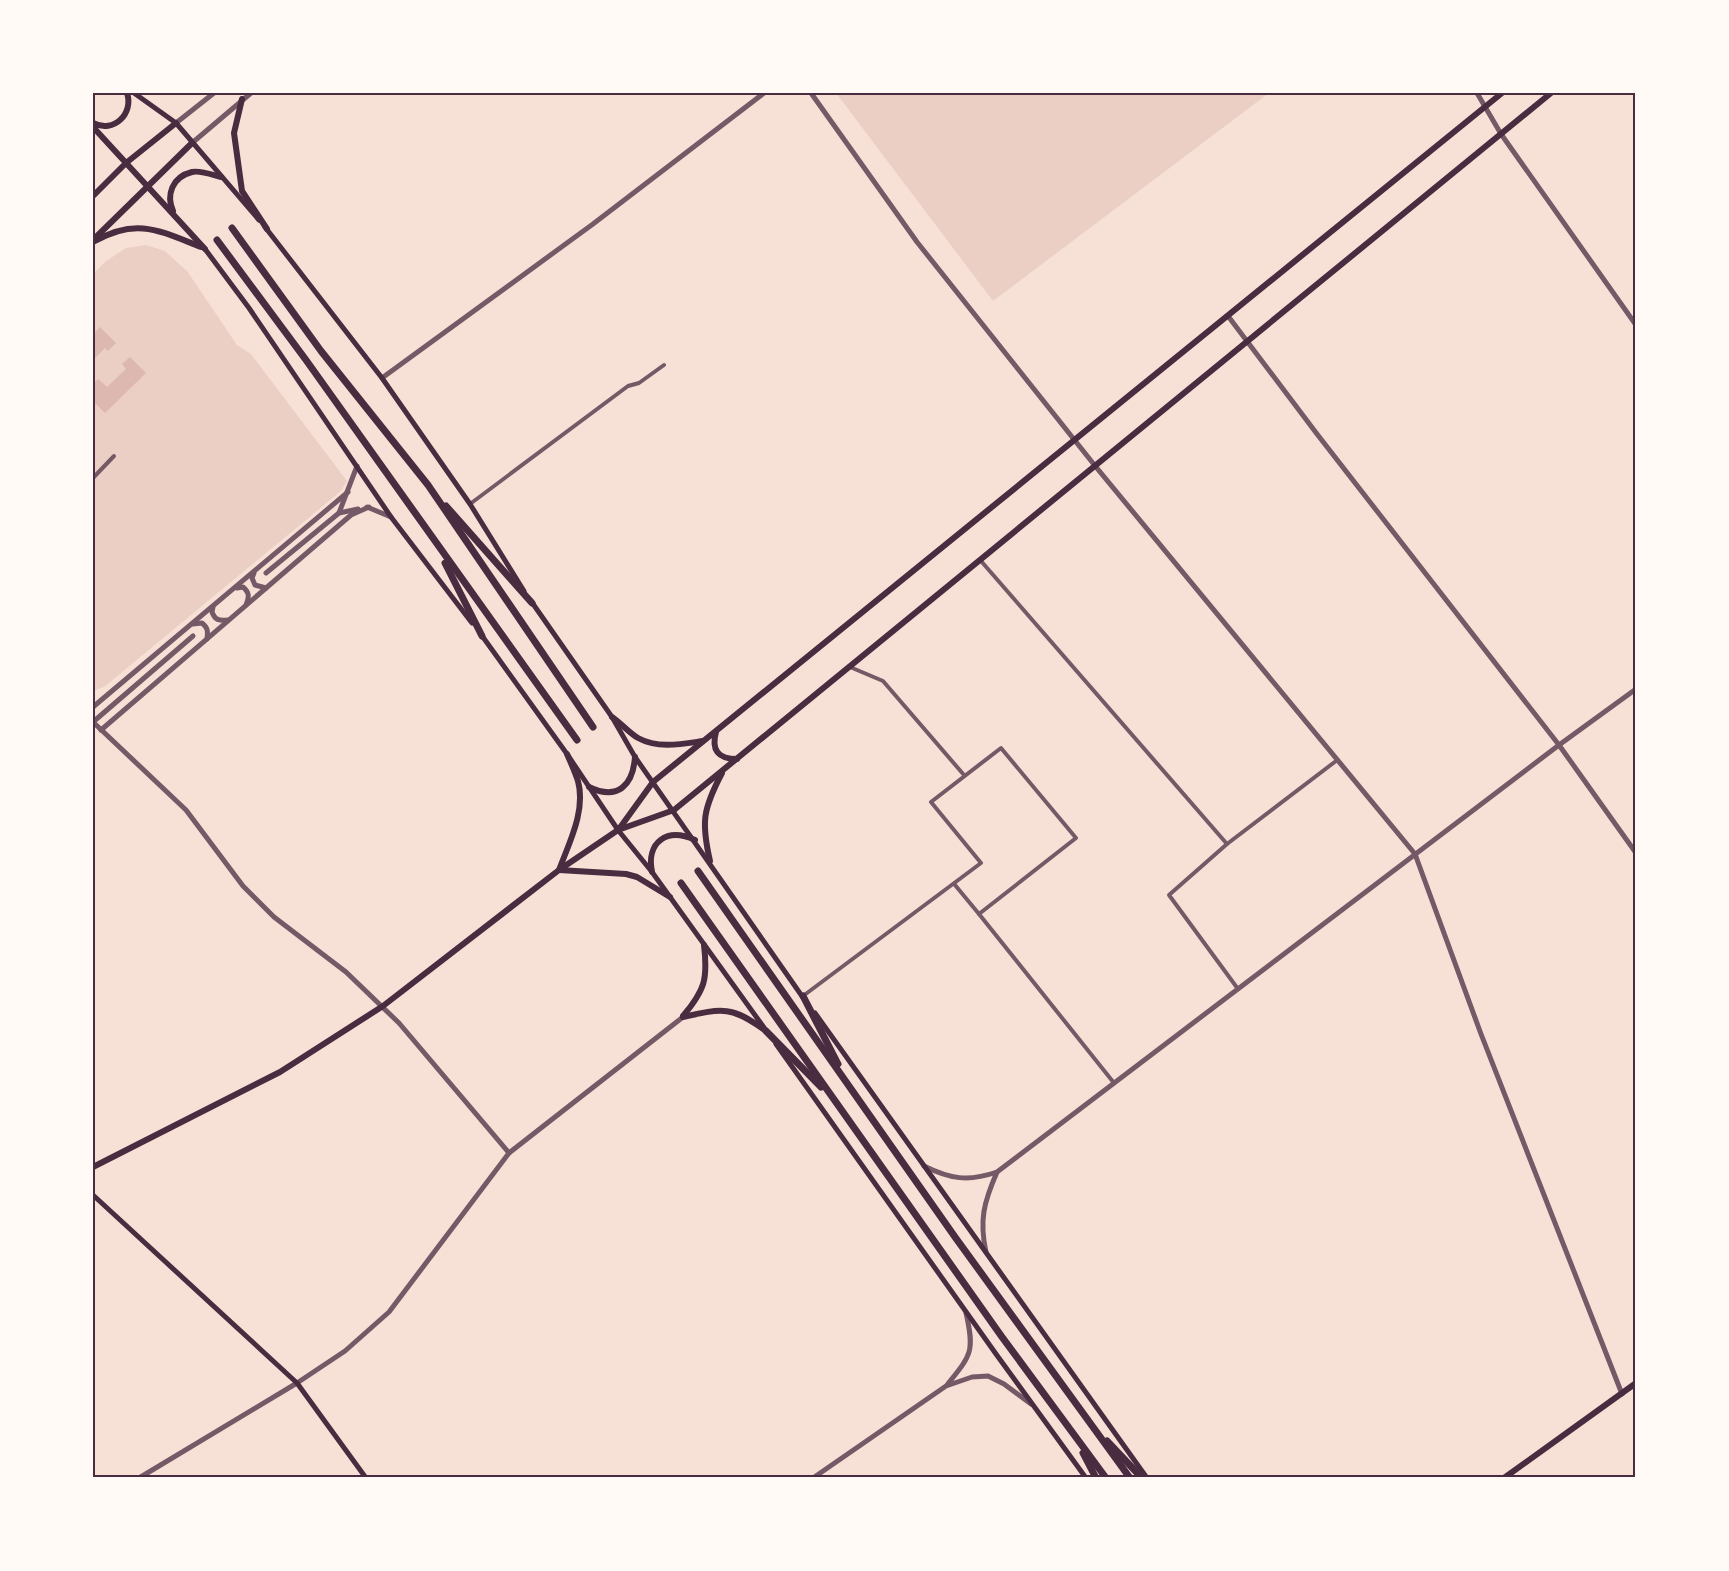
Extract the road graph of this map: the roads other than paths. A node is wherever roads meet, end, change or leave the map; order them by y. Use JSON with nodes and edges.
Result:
{"nodes":[{"id":1,"x":127,"y":93,"type":"edge"},
{"id":2,"x":134,"y":93,"type":"edge"},
{"id":3,"x":214,"y":93,"type":"edge"},
{"id":4,"x":250,"y":93,"type":"edge"},
{"id":5,"x":764,"y":93,"type":"edge"},
{"id":6,"x":811,"y":93,"type":"edge"},
{"id":7,"x":1477,"y":93,"type":"edge"},
{"id":8,"x":1502,"y":93,"type":"edge"},
{"id":9,"x":1551,"y":93,"type":"edge"},
{"id":10,"x":242,"y":99,"type":"junction"},
{"id":11,"x":1485,"y":107,"type":"junction"},
{"id":12,"x":176,"y":123,"type":"junction"},
{"id":13,"x":93,"y":125,"type":"edge"},
{"id":14,"x":1502,"y":134,"type":"junction"},
{"id":15,"x":192,"y":143,"type":"junction"},
{"id":16,"x":126,"y":163,"type":"junction"},
{"id":17,"x":221,"y":177,"type":"junction"},
{"id":18,"x":147,"y":186,"type":"junction"},
{"id":19,"x":93,"y":196,"type":"edge"},
{"id":20,"x":177,"y":218,"type":"junction"},
{"id":21,"x":232,"y":228,"type":"dead end"},
{"id":22,"x":267,"y":230,"type":"junction"},
{"id":23,"x":217,"y":240,"type":"dead end"},
{"id":24,"x":93,"y":241,"type":"edge"},
{"id":25,"x":205,"y":249,"type":"junction"},
{"id":26,"x":1228,"y":316,"type":"junction"},
{"id":27,"x":1636,"y":325,"type":"edge"},
{"id":28,"x":1248,"y":342,"type":"junction"},
{"id":29,"x":664,"y":365,"type":"dead end"},
{"id":30,"x":382,"y":378,"type":"junction"},
{"id":31,"x":1075,"y":441,"type":"junction"},
{"id":32,"x":114,"y":456,"type":"dead end"},
{"id":33,"x":357,"y":466,"type":"junction"},
{"id":34,"x":1096,"y":467,"type":"junction"},
{"id":35,"x":93,"y":478,"type":"edge"},
{"id":36,"x":428,"y":485,"type":"junction"},
{"id":37,"x":348,"y":492,"type":"junction"},
{"id":38,"x":470,"y":504,"type":"junction"},
{"id":39,"x":369,"y":507,"type":"junction"},
{"id":40,"x":339,"y":513,"type":"junction"},
{"id":41,"x":392,"y":517,"type":"junction"},
{"id":42,"x":433,"y":540,"type":"junction"},
{"id":43,"x":981,"y":561,"type":"junction"},
{"id":44,"x":254,"y":571,"type":"junction"},
{"id":45,"x":266,"y":573,"type":"dead end"},
{"id":46,"x":266,"y":588,"type":"junction"},
{"id":47,"x":233,"y":589,"type":"junction"},
{"id":48,"x":532,"y":603,"type":"junction"},
{"id":49,"x":214,"y":605,"type":"junction"},
{"id":50,"x":245,"y":606,"type":"junction"},
{"id":51,"x":228,"y":620,"type":"junction"},
{"id":52,"x":191,"y":624,"type":"junction"},
{"id":53,"x":193,"y":636,"type":"dead end"},
{"id":54,"x":482,"y":636,"type":"junction"},
{"id":55,"x":207,"y":639,"type":"junction"},
{"id":56,"x":850,"y":667,"type":"junction"},
{"id":57,"x":1636,"y":689,"type":"edge"},
{"id":58,"x":93,"y":707,"type":"edge"},
{"id":59,"x":612,"y":717,"type":"junction"},
{"id":60,"x":93,"y":722,"type":"edge"},
{"id":61,"x":593,"y":727,"type":"dead end"},
{"id":62,"x":101,"y":730,"type":"junction"},
{"id":63,"x":716,"y":732,"type":"junction"},
{"id":64,"x":577,"y":740,"type":"dead end"},
{"id":65,"x":704,"y":741,"type":"junction"},
{"id":66,"x":1559,"y":745,"type":"junction"},
{"id":67,"x":567,"y":754,"type":"junction"},
{"id":68,"x":635,"y":757,"type":"junction"},
{"id":69,"x":737,"y":759,"type":"junction"},
{"id":70,"x":1336,"y":760,"type":"junction"},
{"id":71,"x":724,"y":769,"type":"junction"},
{"id":72,"x":964,"y":775,"type":"junction"},
{"id":73,"x":653,"y":782,"type":"junction"},
{"id":74,"x":590,"y":787,"type":"junction"},
{"id":75,"x":674,"y":810,"type":"junction"},
{"id":76,"x":618,"y":830,"type":"junction"},
{"id":77,"x":695,"y":840,"type":"junction"},
{"id":78,"x":1227,"y":844,"type":"junction"},
{"id":79,"x":1636,"y":853,"type":"edge"},
{"id":80,"x":1415,"y":854,"type":"junction"},
{"id":81,"x":710,"y":861,"type":"junction"},
{"id":82,"x":559,"y":870,"type":"junction"},
{"id":83,"x":698,"y":871,"type":"dead end"},
{"id":84,"x":652,"y":873,"type":"junction"},
{"id":85,"x":681,"y":883,"type":"dead end"},
{"id":86,"x":955,"y":885,"type":"junction"},
{"id":87,"x":670,"y":897,"type":"junction"},
{"id":88,"x":979,"y":914,"type":"junction"},
{"id":89,"x":704,"y":945,"type":"junction"},
{"id":90,"x":1239,"y":990,"type":"junction"},
{"id":91,"x":802,"y":996,"type":"junction"},
{"id":92,"x":383,"y":1006,"type":"junction"},
{"id":93,"x":683,"y":1017,"type":"junction"},
{"id":94,"x":766,"y":1031,"type":"junction"},
{"id":95,"x":1114,"y":1083,"type":"junction"},
{"id":96,"x":852,"y":1090,"type":"junction"},
{"id":97,"x":835,"y":1101,"type":"junction"},
{"id":98,"x":509,"y":1153,"type":"junction"},
{"id":99,"x":924,"y":1166,"type":"junction"},
{"id":100,"x":93,"y":1167,"type":"edge"},
{"id":101,"x":997,"y":1172,"type":"junction"},
{"id":102,"x":93,"y":1195,"type":"edge"},
{"id":103,"x":987,"y":1257,"type":"junction"},
{"id":104,"x":966,"y":1313,"type":"junction"},
{"id":105,"x":297,"y":1383,"type":"junction"},
{"id":106,"x":1636,"y":1383,"type":"edge"},
{"id":107,"x":946,"y":1386,"type":"junction"},
{"id":108,"x":1622,"y":1394,"type":"junction"},
{"id":109,"x":1034,"y":1406,"type":"junction"},
{"id":110,"x":1088,"y":1420,"type":"junction"},
{"id":111,"x":1072,"y":1432,"type":"junction"},
{"id":112,"x":139,"y":1478,"type":"edge"},
{"id":113,"x":366,"y":1478,"type":"edge"},
{"id":114,"x":813,"y":1478,"type":"edge"},
{"id":115,"x":1086,"y":1478,"type":"edge"},
{"id":116,"x":1096,"y":1478,"type":"edge"},
{"id":117,"x":1106,"y":1478,"type":"edge"},
{"id":118,"x":1130,"y":1478,"type":"edge"},
{"id":119,"x":1142,"y":1478,"type":"edge"},
{"id":120,"x":1147,"y":1478,"type":"edge"},
{"id":121,"x":1504,"y":1478,"type":"edge"}],
"edges":[{"from":1,"to":13,"type":"main road"},
{"from":2,"to":12,"type":"main road"},
{"from":3,"to":12,"type":"street"},
{"from":4,"to":10,"type":"street"},
{"from":5,"to":30,"type":"street"},
{"from":6,"to":31,"type":"street"},
{"from":7,"to":11,"type":"street"},
{"from":8,"to":11,"type":"main road"},
{"from":9,"to":14,"type":"main road"},
{"from":10,"to":15,"type":"street"},
{"from":10,"to":22,"type":"main road"},
{"from":11,"to":14,"type":"street"},
{"from":11,"to":26,"type":"main road"},
{"from":12,"to":15,"type":"main road"},
{"from":12,"to":16,"type":"main road"},
{"from":13,"to":16,"type":"main road"},
{"from":14,"to":27,"type":"street"},
{"from":14,"to":28,"type":"main road"},
{"from":15,"to":17,"type":"main road"},
{"from":15,"to":18,"type":"main road"},
{"from":16,"to":18,"type":"main road"},
{"from":16,"to":19,"type":"main road"},
{"from":17,"to":20,"type":"main road"},
{"from":17,"to":22,"type":"main road"},
{"from":18,"to":20,"type":"main road"},
{"from":18,"to":24,"type":"main road"},
{"from":20,"to":25,"type":"main road"},
{"from":21,"to":36,"type":"highway"},
{"from":22,"to":30,"type":"main road"},
{"from":23,"to":42,"type":"highway"},
{"from":24,"to":25,"type":"main road"},
{"from":25,"to":33,"type":"main road"},
{"from":26,"to":28,"type":"street"},
{"from":26,"to":31,"type":"main road"},
{"from":28,"to":34,"type":"main road"},
{"from":28,"to":66,"type":"street"},
{"from":29,"to":38,"type":"street"},
{"from":30,"to":38,"type":"main road"},
{"from":31,"to":34,"type":"street"},
{"from":31,"to":63,"type":"main road"},
{"from":32,"to":35,"type":"street"},
{"from":33,"to":37,"type":"street"},
{"from":33,"to":41,"type":"main road"},
{"from":34,"to":43,"type":"main road"},
{"from":34,"to":70,"type":"street"},
{"from":36,"to":48,"type":"highway"},
{"from":36,"to":61,"type":"highway"},
{"from":37,"to":40,"type":"street"},
{"from":37,"to":44,"type":"street"},
{"from":38,"to":48,"type":"main road"},
{"from":39,"to":40,"type":"street"},
{"from":39,"to":41,"type":"street"},
{"from":39,"to":46,"type":"street"},
{"from":40,"to":45,"type":"street"},
{"from":41,"to":54,"type":"main road"},
{"from":42,"to":54,"type":"highway"},
{"from":42,"to":64,"type":"highway"},
{"from":43,"to":56,"type":"main road"},
{"from":43,"to":78,"type":"street"},
{"from":44,"to":46,"type":"street"},
{"from":44,"to":47,"type":"street"},
{"from":46,"to":50,"type":"street"},
{"from":47,"to":49,"type":"street"},
{"from":47,"to":50,"type":"street"},
{"from":48,"to":59,"type":"main road"},
{"from":49,"to":51,"type":"street"},
{"from":49,"to":52,"type":"street"},
{"from":50,"to":51,"type":"street"},
{"from":51,"to":55,"type":"street"},
{"from":52,"to":55,"type":"street"},
{"from":52,"to":58,"type":"street"},
{"from":53,"to":60,"type":"street"},
{"from":54,"to":67,"type":"main road"},
{"from":55,"to":62,"type":"street"},
{"from":56,"to":69,"type":"main road"},
{"from":56,"to":72,"type":"street"},
{"from":57,"to":66,"type":"street"},
{"from":59,"to":65,"type":"main road"},
{"from":59,"to":68,"type":"main road"},
{"from":60,"to":62,"type":"street"},
{"from":62,"to":92,"type":"street"},
{"from":63,"to":65,"type":"main road"},
{"from":63,"to":69,"type":"main road"},
{"from":65,"to":73,"type":"main road"},
{"from":66,"to":79,"type":"street"},
{"from":66,"to":80,"type":"street"},
{"from":67,"to":74,"type":"main road"},
{"from":67,"to":82,"type":"main road"},
{"from":68,"to":73,"type":"main road"},
{"from":68,"to":74,"type":"main road"},
{"from":69,"to":71,"type":"main road"},
{"from":70,"to":78,"type":"street"},
{"from":70,"to":80,"type":"street"},
{"from":71,"to":75,"type":"main road"},
{"from":71,"to":81,"type":"main road"},
{"from":72,"to":86,"type":"street"},
{"from":72,"to":88,"type":"street"},
{"from":73,"to":75,"type":"main road"},
{"from":73,"to":76,"type":"main road"},
{"from":74,"to":76,"type":"main road"},
{"from":75,"to":76,"type":"main road"},
{"from":75,"to":77,"type":"main road"},
{"from":76,"to":82,"type":"main road"},
{"from":76,"to":84,"type":"main road"},
{"from":77,"to":81,"type":"main road"},
{"from":77,"to":84,"type":"main road"},
{"from":78,"to":90,"type":"street"},
{"from":80,"to":90,"type":"street"},
{"from":80,"to":108,"type":"street"},
{"from":81,"to":91,"type":"main road"},
{"from":82,"to":87,"type":"main road"},
{"from":82,"to":92,"type":"main road"},
{"from":83,"to":96,"type":"highway"},
{"from":84,"to":87,"type":"main road"},
{"from":85,"to":97,"type":"highway"},
{"from":86,"to":88,"type":"street"},
{"from":86,"to":91,"type":"street"},
{"from":87,"to":89,"type":"main road"},
{"from":88,"to":95,"type":"street"},
{"from":89,"to":93,"type":"main road"},
{"from":89,"to":94,"type":"main road"},
{"from":90,"to":95,"type":"street"},
{"from":91,"to":96,"type":"highway"},
{"from":91,"to":99,"type":"main road"},
{"from":92,"to":98,"type":"street"},
{"from":92,"to":100,"type":"main road"},
{"from":93,"to":94,"type":"main road"},
{"from":93,"to":98,"type":"street"},
{"from":94,"to":97,"type":"highway"},
{"from":94,"to":104,"type":"main road"},
{"from":95,"to":101,"type":"street"},
{"from":96,"to":110,"type":"highway"},
{"from":97,"to":111,"type":"highway"},
{"from":98,"to":105,"type":"street"},
{"from":99,"to":101,"type":"street"},
{"from":99,"to":103,"type":"main road"},
{"from":101,"to":103,"type":"street"},
{"from":102,"to":105,"type":"main road"},
{"from":103,"to":120,"type":"main road"},
{"from":104,"to":107,"type":"street"},
{"from":104,"to":109,"type":"main road"},
{"from":105,"to":112,"type":"street"},
{"from":105,"to":113,"type":"main road"},
{"from":106,"to":108,"type":"main road"},
{"from":107,"to":109,"type":"street"},
{"from":107,"to":114,"type":"street"},
{"from":108,"to":121,"type":"main road"},
{"from":109,"to":115,"type":"main road"},
{"from":110,"to":118,"type":"highway"},
{"from":110,"to":119,"type":"highway"},
{"from":111,"to":116,"type":"highway"},
{"from":111,"to":117,"type":"highway"}]}
